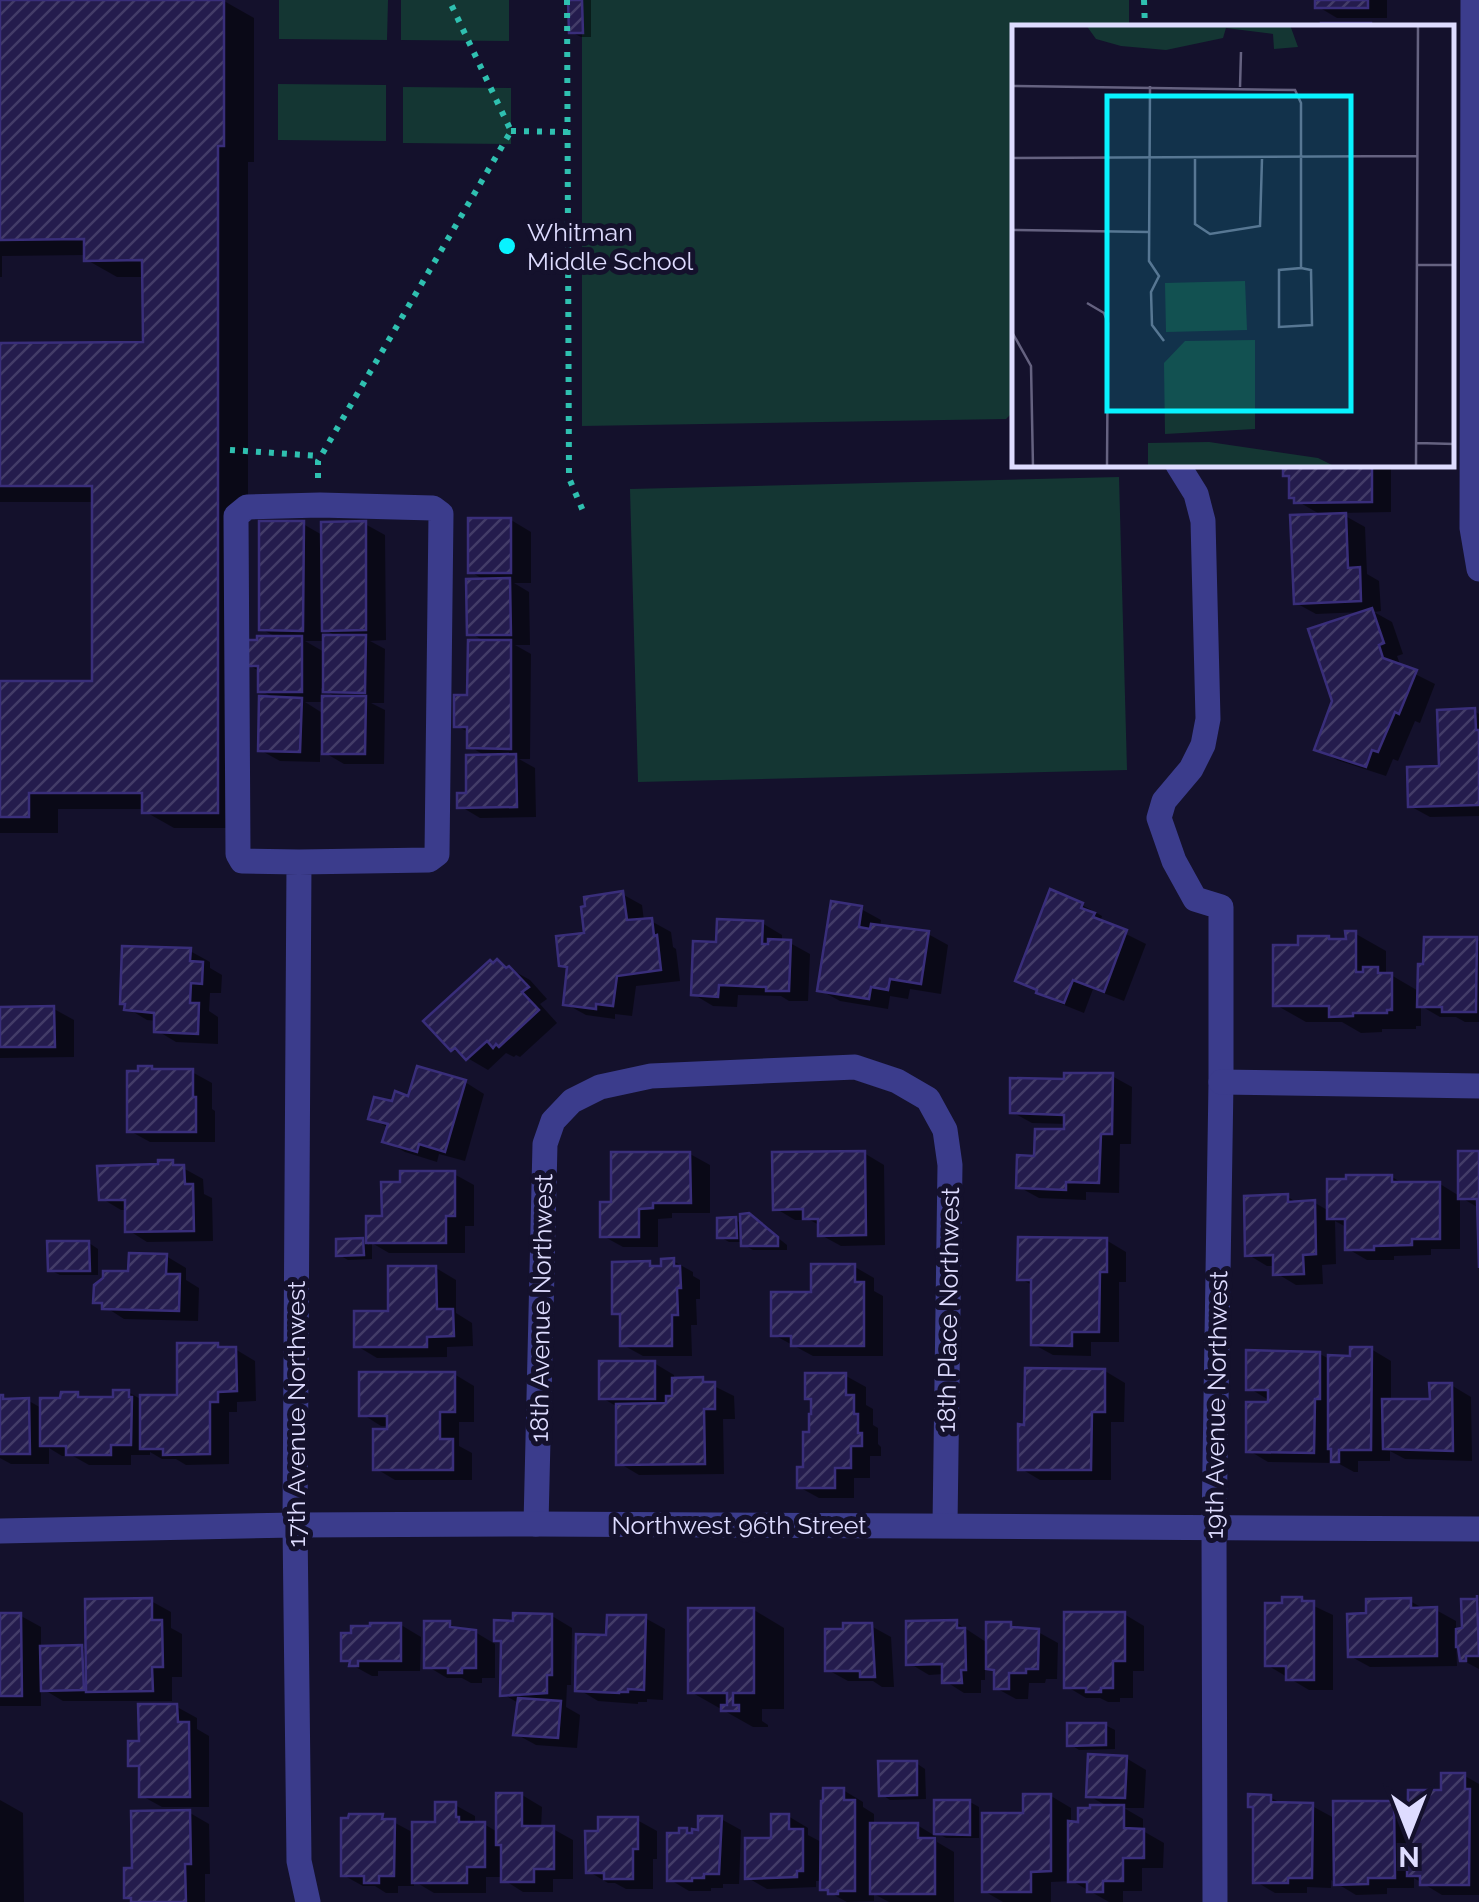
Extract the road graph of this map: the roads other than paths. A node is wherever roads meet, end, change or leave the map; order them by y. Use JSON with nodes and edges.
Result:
{"nodes":[{"id":1,"x":1473,"y":0,"type":"edge"},
{"id":2,"x":1180,"y":468,"type":"edge"},
{"id":3,"x":1479,"y":570,"type":"edge"},
{"id":4,"x":299,"y":862,"type":"junction"},
{"id":5,"x":1221,"y":1082,"type":"junction"},
{"id":6,"x":1479,"y":1086,"type":"edge"},
{"id":7,"x":928,"y":1099,"type":"joint"},
{"id":8,"x":536,"y":1524,"type":"junction"},
{"id":9,"x":295,"y":1525,"type":"junction"},
{"id":10,"x":944,"y":1525,"type":"junction"},
{"id":11,"x":1214,"y":1528,"type":"junction"},
{"id":12,"x":1479,"y":1528,"type":"edge"},
{"id":13,"x":0,"y":1531,"type":"edge"},
{"id":14,"x":308,"y":1902,"type":"edge"},
{"id":15,"x":1215,"y":1902,"type":"edge"}],
"edges":[{"from":1,"to":3,"type":"street"},
{"from":2,"to":5,"type":"street","name":"19th Avenue Northwest"},
{"from":4,"to":4,"type":"street"},
{"from":4,"to":9,"type":"street","name":"17th Avenue Northwest"},
{"from":5,"to":6,"type":"street"},
{"from":5,"to":11,"type":"street","name":"19th Avenue Northwest"},
{"from":7,"to":8,"type":"street","name":"18th Avenue Northwest"},
{"from":7,"to":10,"type":"street","name":"18th Place Northwest"},
{"from":8,"to":9,"type":"street","name":"Northwest 96th Street"},
{"from":8,"to":10,"type":"street","name":"Northwest 96th Street"},
{"from":9,"to":13,"type":"street","name":"Northwest 96th Street"},
{"from":9,"to":14,"type":"street","name":"17th Avenue Northwest"},
{"from":10,"to":11,"type":"street","name":"Northwest 96th Street"},
{"from":11,"to":12,"type":"street","name":"Northwest 96th Street"},
{"from":11,"to":15,"type":"street","name":"19th Avenue Northwest"}]}
